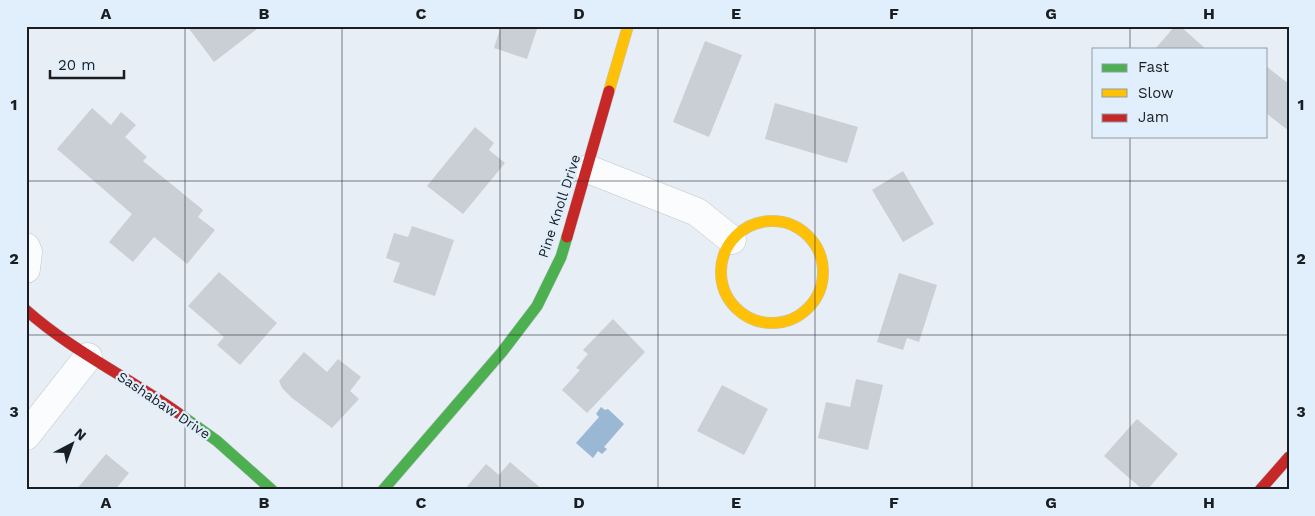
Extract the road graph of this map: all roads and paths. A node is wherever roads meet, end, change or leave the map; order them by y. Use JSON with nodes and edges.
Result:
{"nodes":[{"id":1,"x":628,"y":26,"type":"edge"},
{"id":2,"x":588,"y":169,"type":"junction"},
{"id":3,"x":732,"y":240,"type":"junction"},
{"id":4,"x":26,"y":247,"type":"edge"},
{"id":5,"x":26,"y":269,"type":"edge"},
{"id":6,"x":26,"y":310,"type":"edge"},
{"id":7,"x":88,"y":357,"type":"junction"},
{"id":8,"x":26,"y":436,"type":"edge"},
{"id":9,"x":1289,"y":457,"type":"edge"},
{"id":10,"x":1267,"y":487,"type":"edge"},
{"id":11,"x":272,"y":490,"type":"edge"},
{"id":12,"x":383,"y":490,"type":"edge"}],
"edges":[{"from":1,"to":2,"type":"street","name":"Pine Knoll Drive"},
{"from":2,"to":3,"type":"street"},
{"from":2,"to":12,"type":"street","name":"Pine Knoll Drive"},
{"from":3,"to":3,"type":"street"},
{"from":4,"to":5,"type":"street"},
{"from":6,"to":7,"type":"street","name":"Sashabaw Drive"},
{"from":7,"to":8,"type":"street"},
{"from":7,"to":11,"type":"street","name":"Sashabaw Drive"},
{"from":9,"to":10,"type":"street"}]}
